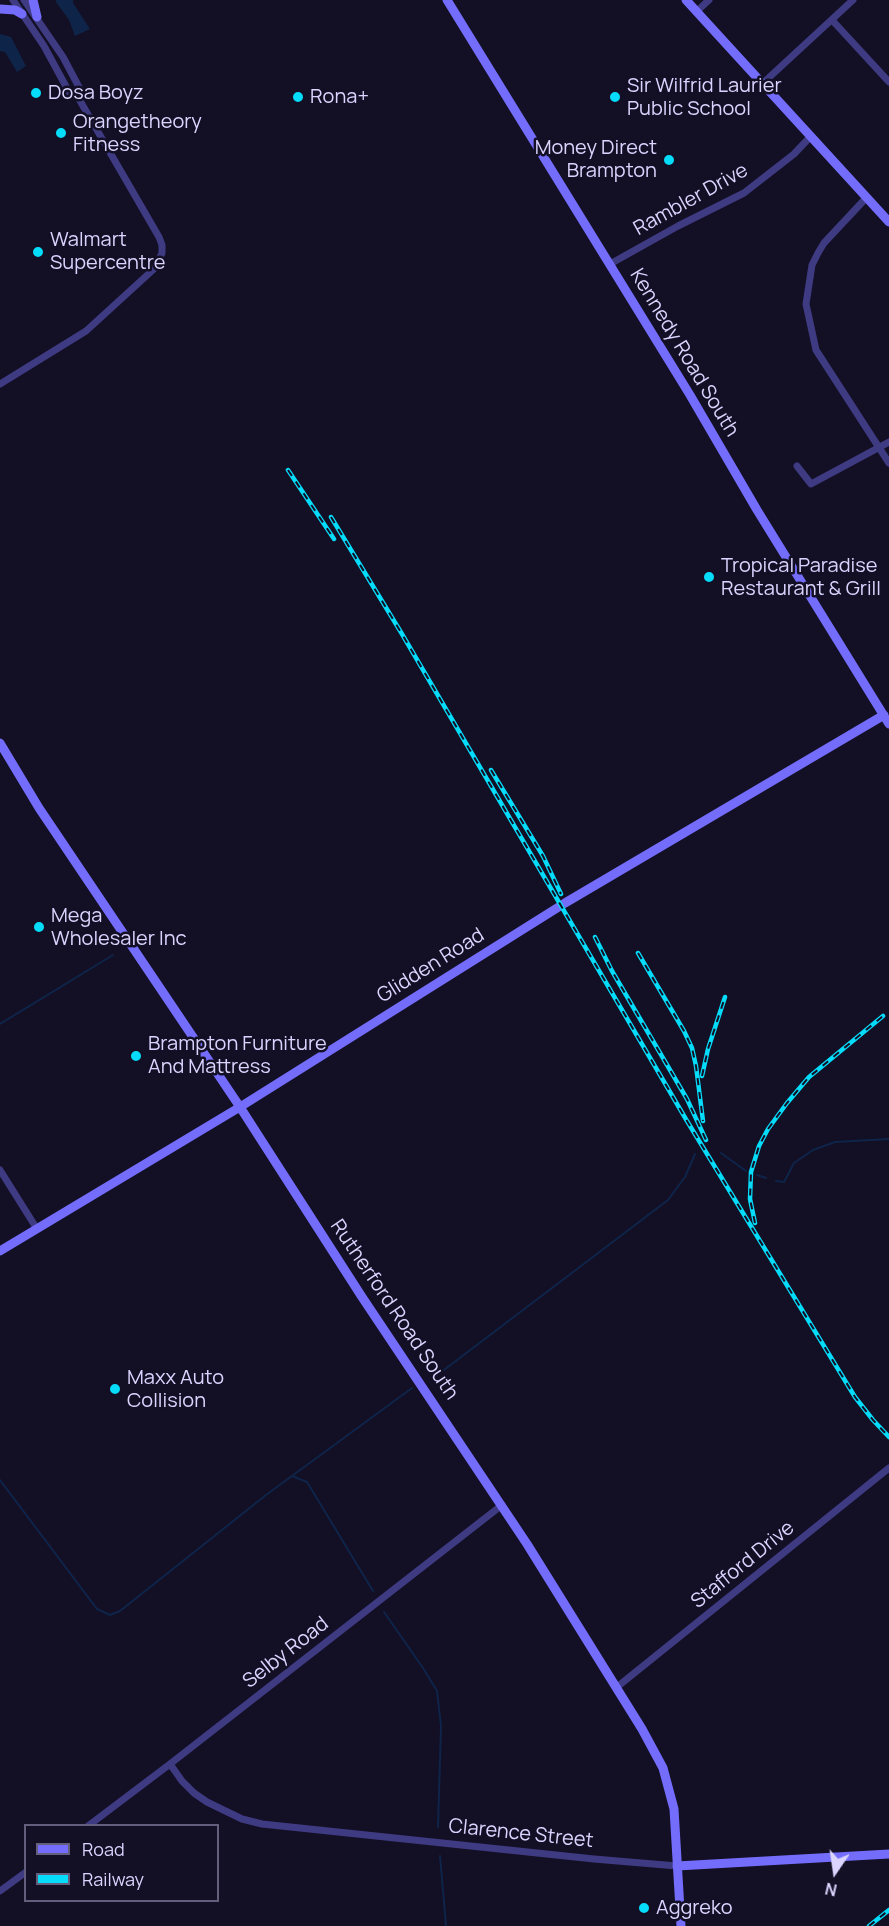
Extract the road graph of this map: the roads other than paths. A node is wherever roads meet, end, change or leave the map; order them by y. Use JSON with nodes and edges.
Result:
{"nodes":[{"id":1,"x":13,"y":0,"type":"edge"},
{"id":2,"x":24,"y":0,"type":"edge"},
{"id":3,"x":33,"y":0,"type":"edge"},
{"id":4,"x":447,"y":0,"type":"edge"},
{"id":5,"x":686,"y":0,"type":"edge"},
{"id":6,"x":710,"y":0,"type":"edge"},
{"id":7,"x":853,"y":0,"type":"edge"},
{"id":8,"x":0,"y":9,"type":"edge"},
{"id":9,"x":696,"y":12,"type":"junction"},
{"id":10,"x":22,"y":14,"type":"junction"},
{"id":11,"x":37,"y":16,"type":"junction"},
{"id":12,"x":832,"y":20,"type":"junction"},
{"id":13,"x":889,"y":82,"type":"edge"},
{"id":14,"x":762,"y":84,"type":"junction"},
{"id":15,"x":79,"y":99,"type":"junction"},
{"id":16,"x":811,"y":136,"type":"junction"},
{"id":17,"x":867,"y":197,"type":"junction"},
{"id":18,"x":889,"y":222,"type":"edge"},
{"id":19,"x":610,"y":264,"type":"junction"},
{"id":20,"x":0,"y":384,"type":"edge"},
{"id":21,"x":889,"y":442,"type":"edge"},
{"id":22,"x":879,"y":448,"type":"junction"},
{"id":23,"x":889,"y":464,"type":"edge"},
{"id":24,"x":797,"y":466,"type":"dead end"},
{"id":25,"x":886,"y":714,"type":"edge"},
{"id":26,"x":889,"y":724,"type":"edge"},
{"id":27,"x":0,"y":743,"type":"edge"},
{"id":28,"x":240,"y":1107,"type":"junction"},
{"id":29,"x":0,"y":1170,"type":"edge"},
{"id":30,"x":37,"y":1229,"type":"junction"},
{"id":31,"x":0,"y":1251,"type":"edge"},
{"id":32,"x":889,"y":1468,"type":"edge"},
{"id":33,"x":502,"y":1505,"type":"junction"},
{"id":34,"x":617,"y":1687,"type":"junction"},
{"id":35,"x":170,"y":1764,"type":"junction"},
{"id":36,"x":91,"y":1824,"type":"edge"},
{"id":37,"x":889,"y":1854,"type":"edge"},
{"id":38,"x":678,"y":1866,"type":"junction"},
{"id":39,"x":24,"y":1874,"type":"edge"},
{"id":40,"x":0,"y":1892,"type":"edge"},
{"id":41,"x":681,"y":1926,"type":"edge"}],
"edges":[{"from":1,"to":10,"type":"street"},
{"from":2,"to":11,"type":"street"},
{"from":3,"to":11,"type":"street"},
{"from":4,"to":19,"type":"street","name":"Kennedy Road South"},
{"from":5,"to":9,"type":"street"},
{"from":6,"to":9,"type":"street"},
{"from":7,"to":12,"type":"street"},
{"from":8,"to":10,"type":"street"},
{"from":9,"to":14,"type":"street"},
{"from":10,"to":15,"type":"street"},
{"from":11,"to":15,"type":"street"},
{"from":12,"to":13,"type":"street"},
{"from":12,"to":14,"type":"street"},
{"from":14,"to":16,"type":"street"},
{"from":15,"to":20,"type":"street"},
{"from":16,"to":17,"type":"street"},
{"from":16,"to":19,"type":"street","name":"Rambler Drive"},
{"from":17,"to":18,"type":"street"},
{"from":17,"to":22,"type":"street"},
{"from":19,"to":25,"type":"street","name":"Kennedy Road South"},
{"from":21,"to":22,"type":"street"},
{"from":22,"to":23,"type":"street"},
{"from":22,"to":24,"type":"street"},
{"from":25,"to":26,"type":"street","name":"Kennedy Road South"},
{"from":25,"to":28,"type":"street","name":"Glidden Road"},
{"from":27,"to":28,"type":"street","name":"Rutherford Road South"},
{"from":28,"to":30,"type":"street","name":"Glidden Road"},
{"from":28,"to":33,"type":"street","name":"Rutherford Road South"},
{"from":29,"to":30,"type":"street"},
{"from":30,"to":31,"type":"street","name":"Glidden Road"},
{"from":32,"to":34,"type":"street","name":"Stafford Drive"},
{"from":33,"to":34,"type":"street","name":"Rutherford Road South"},
{"from":33,"to":35,"type":"street","name":"Selby Road"},
{"from":34,"to":38,"type":"street","name":"Rutherford Road South"},
{"from":35,"to":36,"type":"street","name":"Selby Road"},
{"from":35,"to":38,"type":"street","name":"Clarence Street"},
{"from":37,"to":38,"type":"street","name":"Clarence Street"},
{"from":38,"to":41,"type":"street","name":"Rutherford Road South"},
{"from":39,"to":40,"type":"street"}]}
